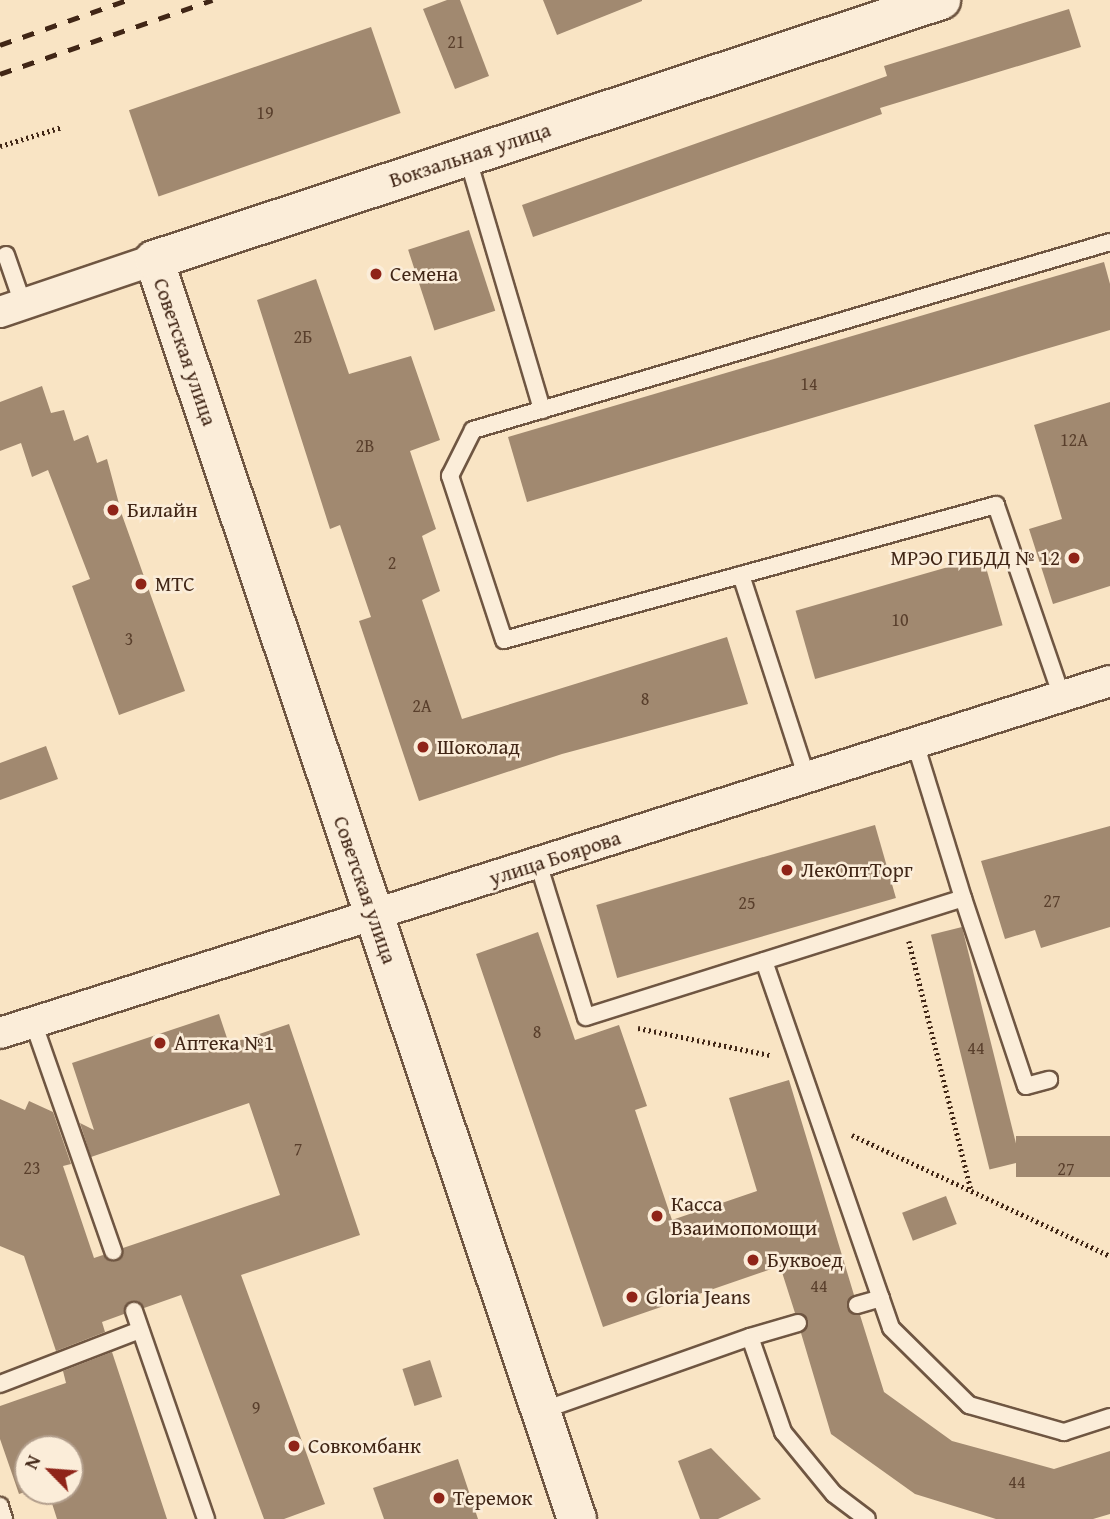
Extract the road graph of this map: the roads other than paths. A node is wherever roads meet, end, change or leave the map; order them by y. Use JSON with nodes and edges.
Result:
{"nodes":[{"id":1,"x":941,"y":0,"type":"edge"},
{"id":2,"x":467,"y":156,"type":"junction"},
{"id":3,"x":1110,"y":242,"type":"edge"},
{"id":4,"x":6,"y":255,"type":"dead end"},
{"id":5,"x":154,"y":260,"type":"junction"},
{"id":6,"x":11,"y":308,"type":"edge"},
{"id":7,"x":542,"y":410,"type":"junction"},
{"id":8,"x":741,"y":575,"type":"junction"},
{"id":9,"x":1110,"y":681,"type":"edge"},
{"id":10,"x":1062,"y":696,"type":"junction"},
{"id":11,"x":915,"y":743,"type":"junction"},
{"id":12,"x":807,"y":778,"type":"junction"},
{"id":13,"x":538,"y":863,"type":"junction"},
{"id":14,"x":963,"y":898,"type":"junction"},
{"id":15,"x":374,"y":915,"type":"junction"},
{"id":16,"x":764,"y":961,"type":"junction"},
{"id":17,"x":33,"y":1023,"type":"junction"},
{"id":18,"x":0,"y":1033,"type":"edge"},
{"id":19,"x":1049,"y":1080,"type":"dead end"},
{"id":20,"x":113,"y":1251,"type":"dead end"},
{"id":21,"x":881,"y":1298,"type":"junction"},
{"id":22,"x":858,"y":1305,"type":"dead end"},
{"id":23,"x":134,"y":1311,"type":"dead end"},
{"id":24,"x":798,"y":1323,"type":"dead end"},
{"id":25,"x":141,"y":1330,"type":"junction"},
{"id":26,"x":750,"y":1337,"type":"junction"},
{"id":27,"x":0,"y":1384,"type":"edge"},
{"id":28,"x":541,"y":1411,"type":"junction"},
{"id":29,"x":1110,"y":1417,"type":"edge"},
{"id":30,"x":0,"y":1506,"type":"edge"},
{"id":31,"x":5,"y":1519,"type":"edge"},
{"id":32,"x":206,"y":1519,"type":"edge"},
{"id":33,"x":577,"y":1519,"type":"edge"},
{"id":34,"x":867,"y":1519,"type":"edge"}],
"edges":[{"from":1,"to":2,"type":"street","name":"Вокзальная улица"},
{"from":2,"to":5,"type":"street","name":"Вокзальная улица"},
{"from":2,"to":7,"type":"lane"},
{"from":3,"to":7,"type":"lane"},
{"from":4,"to":6,"type":"lane"},
{"from":5,"to":6,"type":"street","name":"Вокзальная улица"},
{"from":5,"to":15,"type":"street","name":"Советская улица"},
{"from":7,"to":8,"type":"lane"},
{"from":8,"to":10,"type":"lane"},
{"from":8,"to":12,"type":"lane"},
{"from":9,"to":10,"type":"street","name":"улица Боярова"},
{"from":10,"to":11,"type":"street","name":"улица Боярова"},
{"from":11,"to":12,"type":"street","name":"улица Боярова"},
{"from":11,"to":14,"type":"lane"},
{"from":12,"to":13,"type":"street","name":"улица Боярова"},
{"from":13,"to":15,"type":"street","name":"улица Боярова"},
{"from":13,"to":16,"type":"lane"},
{"from":14,"to":16,"type":"lane"},
{"from":14,"to":19,"type":"lane"},
{"from":15,"to":17,"type":"street","name":"улица Боярова"},
{"from":15,"to":28,"type":"street","name":"Советская улица"},
{"from":16,"to":21,"type":"lane"},
{"from":17,"to":18,"type":"street","name":"улица Боярова"},
{"from":17,"to":20,"type":"lane"},
{"from":21,"to":22,"type":"lane"},
{"from":21,"to":29,"type":"lane"},
{"from":23,"to":25,"type":"lane"},
{"from":24,"to":26,"type":"lane"},
{"from":25,"to":27,"type":"lane"},
{"from":25,"to":32,"type":"lane"},
{"from":26,"to":28,"type":"lane"},
{"from":26,"to":34,"type":"lane"},
{"from":28,"to":33,"type":"street","name":"Советская улица"},
{"from":30,"to":31,"type":"lane"}]}
